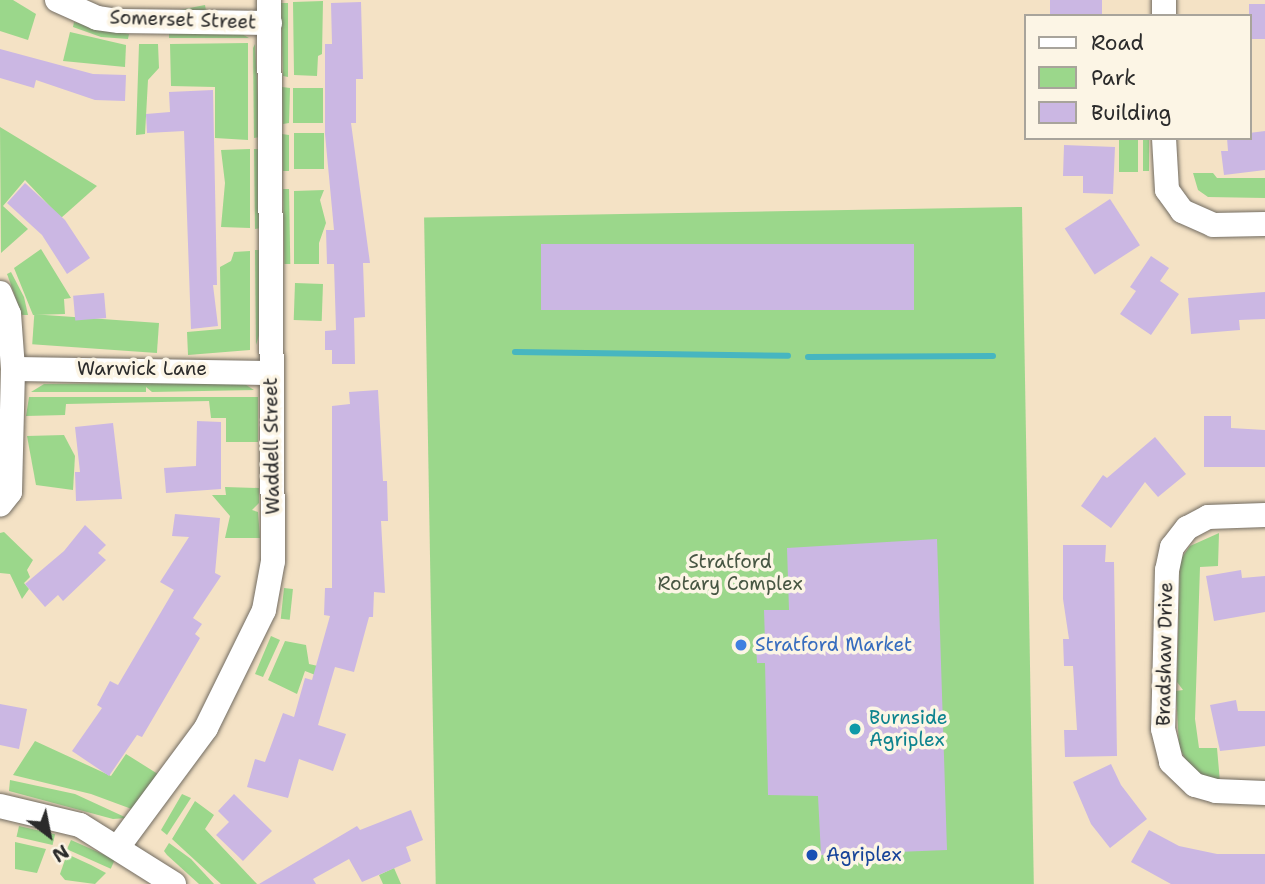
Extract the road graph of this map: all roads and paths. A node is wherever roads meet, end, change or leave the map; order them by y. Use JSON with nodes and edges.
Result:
{"nodes":[{"id":1,"x":57,"y":0,"type":"edge"},
{"id":2,"x":270,"y":11,"type":"edge"},
{"id":3,"x":1164,"y":140,"type":"edge"},
{"id":4,"x":1265,"y":224,"type":"edge"},
{"id":5,"x":0,"y":293,"type":"edge"},
{"id":6,"x":13,"y":369,"type":"junction"},
{"id":7,"x":271,"y":373,"type":"junction"},
{"id":8,"x":0,"y":505,"type":"edge"},
{"id":9,"x":1265,"y":515,"type":"edge"},
{"id":10,"x":1265,"y":793,"type":"edge"},
{"id":11,"x":0,"y":806,"type":"edge"},
{"id":12,"x":117,"y":847,"type":"junction"},
{"id":13,"x":174,"y":884,"type":"edge"}],
"edges":[{"from":1,"to":2,"type":"street","name":"Somerset Street"},
{"from":2,"to":7,"type":"street","name":"Waddell Street"},
{"from":3,"to":4,"type":"street"},
{"from":5,"to":6,"type":"street"},
{"from":6,"to":7,"type":"street","name":"Warwick Lane"},
{"from":6,"to":8,"type":"street"},
{"from":7,"to":12,"type":"street","name":"Waddell Street"},
{"from":9,"to":10,"type":"street","name":"Bradshaw Drive"},
{"from":11,"to":12,"type":"street"},
{"from":12,"to":13,"type":"street"}]}
